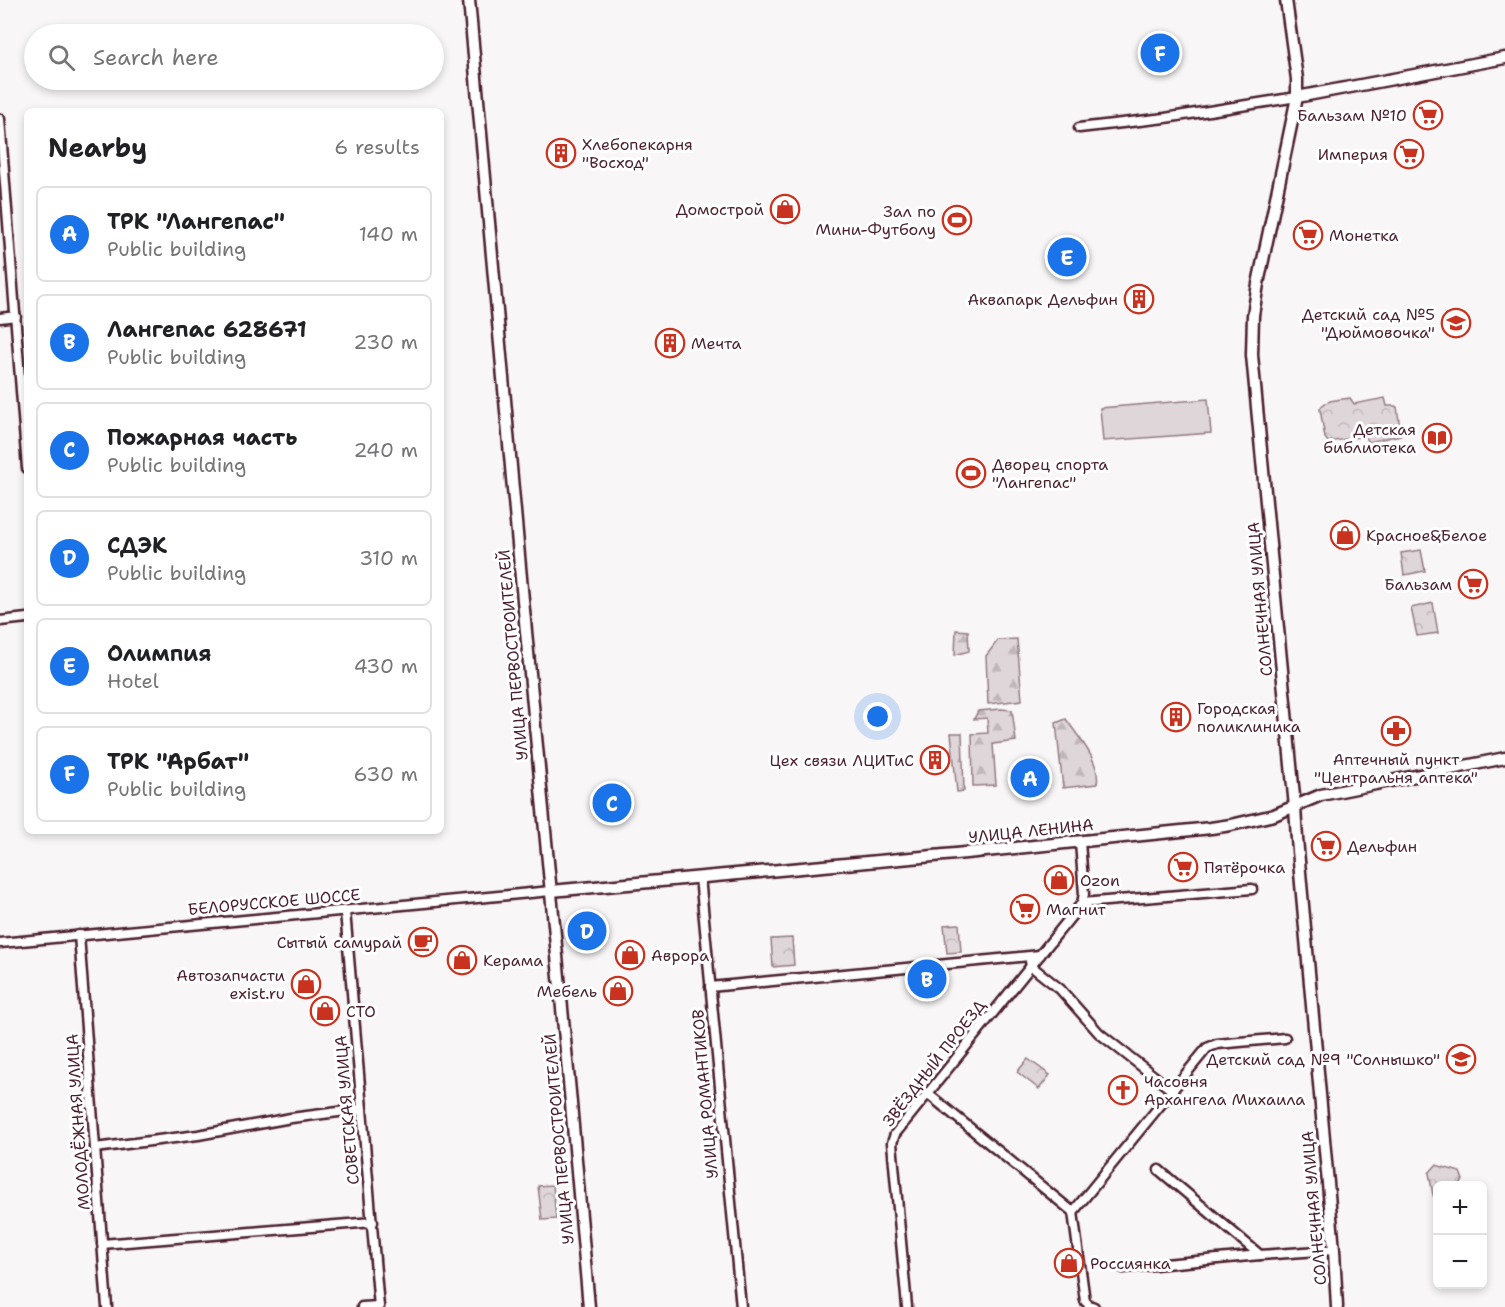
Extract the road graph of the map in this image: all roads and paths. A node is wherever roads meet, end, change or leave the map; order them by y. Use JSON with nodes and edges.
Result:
{"nodes":[{"id":1,"x":469,"y":0,"type":"edge"},
{"id":2,"x":1286,"y":0,"type":"edge"},
{"id":3,"x":1505,"y":58,"type":"edge"},
{"id":4,"x":1297,"y":97,"type":"junction"},
{"id":5,"x":0,"y":119,"type":"edge"},
{"id":6,"x":1078,"y":128,"type":"dead end"},
{"id":7,"x":16,"y":316,"type":"junction"},
{"id":8,"x":0,"y":318,"type":"edge"},
{"id":9,"x":24,"y":427,"type":"edge"},
{"id":10,"x":24,"y":618,"type":"edge"},
{"id":11,"x":0,"y":621,"type":"edge"},
{"id":12,"x":1505,"y":759,"type":"edge"},
{"id":13,"x":1295,"y":807,"type":"junction"},
{"id":14,"x":1080,"y":842,"type":"junction"},
{"id":15,"x":700,"y":877,"type":"junction"},
{"id":16,"x":1252,"y":889,"type":"dead end"},
{"id":17,"x":551,"y":891,"type":"junction"},
{"id":18,"x":1082,"y":903,"type":"junction"},
{"id":19,"x":345,"y":910,"type":"junction"},
{"id":20,"x":79,"y":935,"type":"junction"},
{"id":21,"x":0,"y":943,"type":"edge"},
{"id":22,"x":1040,"y":955,"type":"junction"},
{"id":23,"x":1028,"y":956,"type":"junction"},
{"id":24,"x":1031,"y":966,"type":"junction"},
{"id":25,"x":710,"y":987,"type":"junction"},
{"id":26,"x":1285,"y":1038,"type":"dead end"},
{"id":27,"x":1173,"y":1091,"type":"junction"},
{"id":28,"x":927,"y":1093,"type":"junction"},
{"id":29,"x":362,"y":1109,"type":"junction"},
{"id":30,"x":94,"y":1148,"type":"junction"},
{"id":31,"x":1159,"y":1170,"type":"dead end"},
{"id":32,"x":1073,"y":1212,"type":"junction"},
{"id":33,"x":373,"y":1222,"type":"junction"},
{"id":34,"x":102,"y":1244,"type":"junction"},
{"id":35,"x":1334,"y":1250,"type":"junction"},
{"id":36,"x":1260,"y":1255,"type":"junction"},
{"id":37,"x":1122,"y":1268,"type":"dead end"},
{"id":38,"x":379,"y":1306,"type":"edge"},
{"id":39,"x":107,"y":1307,"type":"edge"},
{"id":40,"x":362,"y":1307,"type":"edge"},
{"id":41,"x":589,"y":1307,"type":"edge"},
{"id":42,"x":741,"y":1307,"type":"edge"},
{"id":43,"x":907,"y":1307,"type":"edge"},
{"id":44,"x":1094,"y":1307,"type":"edge"},
{"id":45,"x":1337,"y":1307,"type":"edge"}],
"edges":[{"from":1,"to":17,"type":"street","name":"УЛИЦА ПЕРВОСТРОИТЕЛЕЙ"},
{"from":2,"to":4,"type":"street","name":"СОЛНЕЧНАЯ УЛИЦА"},
{"from":3,"to":4,"type":"street"},
{"from":4,"to":6,"type":"street"},
{"from":4,"to":13,"type":"street","name":"СОЛНЕЧНАЯ УЛИЦА"},
{"from":5,"to":7,"type":"street"},
{"from":7,"to":8,"type":"street"},
{"from":7,"to":9,"type":"street"},
{"from":10,"to":11,"type":"street"},
{"from":12,"to":13,"type":"street","name":"УЛИЦА ЛЕНИНА"},
{"from":13,"to":14,"type":"street","name":"УЛИЦА ЛЕНИНА"},
{"from":13,"to":35,"type":"street","name":"СОЛНЕЧНАЯ УЛИЦА"},
{"from":14,"to":15,"type":"street","name":"УЛИЦА ЛЕНИНА"},
{"from":14,"to":18,"type":"street"},
{"from":15,"to":17,"type":"street","name":"УЛИЦА ЛЕНИНА"},
{"from":15,"to":25,"type":"street","name":"УЛИЦА РОМАНТИКОВ"},
{"from":16,"to":18,"type":"street"},
{"from":17,"to":19,"type":"street","name":"БЕЛОРУССКОЕ ШОССЕ"},
{"from":17,"to":41,"type":"street","name":"УЛИЦА ПЕРВОСТРОИТЕЛЕЙ"},
{"from":18,"to":22,"type":"street","name":"ЗВЁЗДНЫЙ ПРОЕЗД"},
{"from":19,"to":20,"type":"street","name":"БЕЛОРУССКОЕ ШОССЕ"},
{"from":19,"to":29,"type":"street","name":"СОВЕТСКАЯ УЛИЦА"},
{"from":20,"to":21,"type":"street","name":"БЕЛОРУССКОЕ ШОССЕ"},
{"from":20,"to":30,"type":"street","name":"МОЛОДЁЖНАЯ УЛИЦА"},
{"from":22,"to":23,"type":"street"},
{"from":22,"to":24,"type":"street","name":"ЗВЁЗДНЫЙ ПРОЕЗД"},
{"from":23,"to":24,"type":"street"},
{"from":23,"to":25,"type":"street"},
{"from":24,"to":27,"type":"street"},
{"from":24,"to":28,"type":"street","name":"ЗВЁЗДНЫЙ ПРОЕЗД"},
{"from":25,"to":42,"type":"street","name":"УЛИЦА РОМАНТИКОВ"},
{"from":26,"to":27,"type":"street"},
{"from":27,"to":32,"type":"street"},
{"from":28,"to":32,"type":"street"},
{"from":28,"to":43,"type":"street","name":"ЗВЁЗДНЫЙ ПРОЕЗД"},
{"from":29,"to":30,"type":"street"},
{"from":29,"to":33,"type":"street","name":"СОВЕТСКАЯ УЛИЦА"},
{"from":30,"to":34,"type":"street","name":"МОЛОДЁЖНАЯ УЛИЦА"},
{"from":31,"to":36,"type":"street"},
{"from":32,"to":44,"type":"street"},
{"from":33,"to":34,"type":"street"},
{"from":33,"to":38,"type":"street","name":"СОВЕТСКАЯ УЛИЦА"},
{"from":34,"to":39,"type":"street","name":"МОЛОДЁЖНАЯ УЛИЦА"},
{"from":35,"to":36,"type":"street"},
{"from":35,"to":45,"type":"street","name":"СОЛНЕЧНАЯ УЛИЦА"},
{"from":36,"to":37,"type":"street"},
{"from":38,"to":40,"type":"street"}]}
